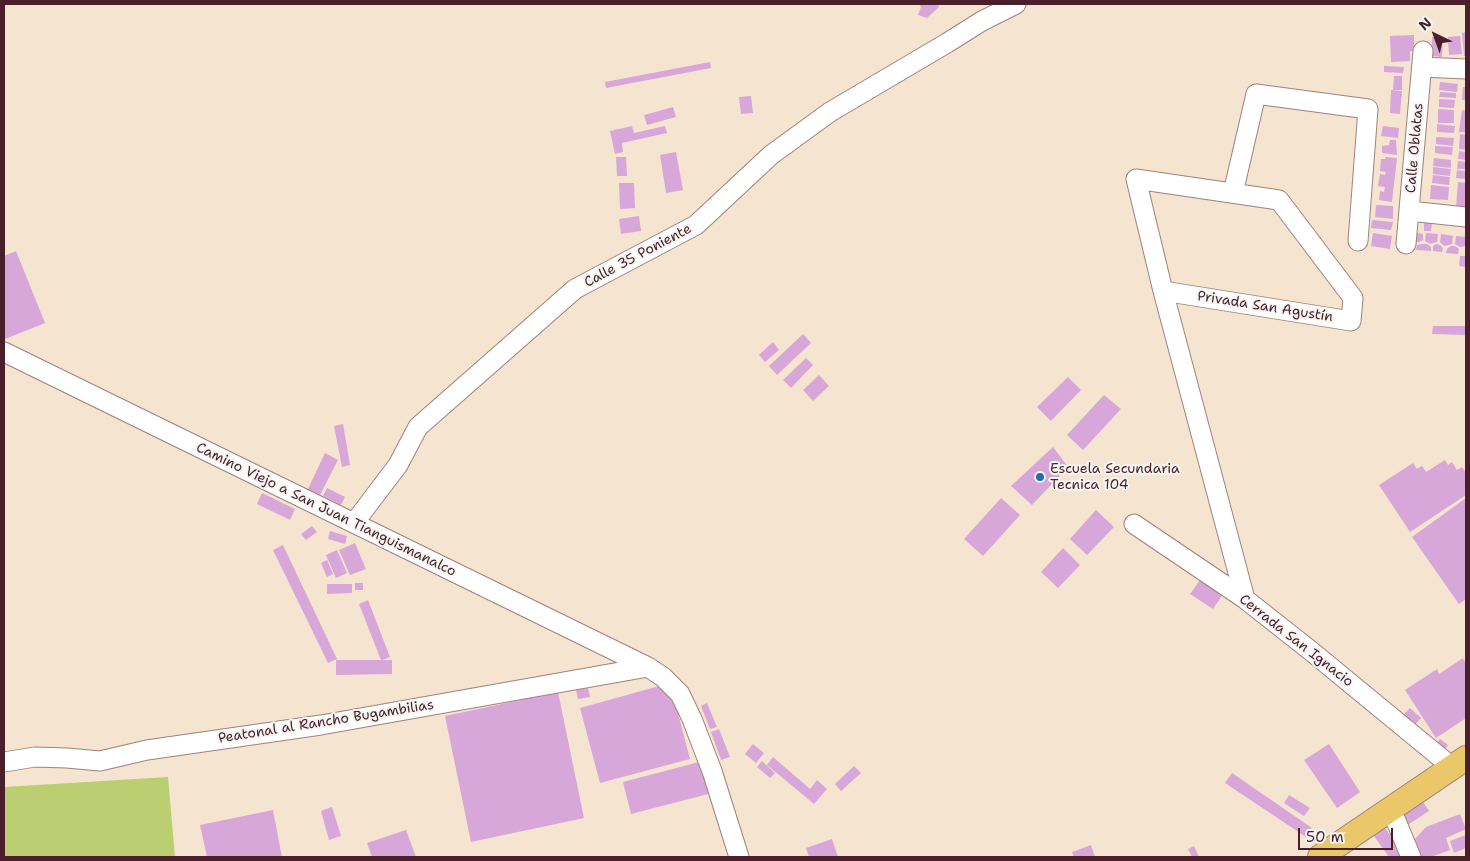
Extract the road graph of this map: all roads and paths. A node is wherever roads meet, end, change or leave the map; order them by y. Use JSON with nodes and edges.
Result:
{"nodes":[{"id":1,"x":1016,"y":4,"type":"edge"},
{"id":2,"x":1466,"y":68,"type":"edge"},
{"id":3,"x":1233,"y":193,"type":"junction"},
{"id":4,"x":1409,"y":211,"type":"junction"},
{"id":5,"x":1466,"y":217,"type":"edge"},
{"id":6,"x":1358,"y":241,"type":"dead end"},
{"id":7,"x":1406,"y":244,"type":"dead end"},
{"id":8,"x":1164,"y":291,"type":"junction"},
{"id":9,"x":4,"y":352,"type":"edge"},
{"id":10,"x":354,"y":523,"type":"junction"},
{"id":11,"x":1134,"y":524,"type":"dead end"},
{"id":12,"x":1245,"y":599,"type":"junction"},
{"id":13,"x":648,"y":667,"type":"junction"},
{"id":14,"x":4,"y":762,"type":"edge"},
{"id":15,"x":1459,"y":763,"type":"edge"},
{"id":16,"x":1391,"y":809,"type":"junction"},
{"id":17,"x":739,"y":857,"type":"edge"},
{"id":18,"x":1320,"y":857,"type":"edge"},
{"id":19,"x":1411,"y":857,"type":"edge"}],
"edges":[{"from":1,"to":10,"type":"street","name":"Calle 35 Poniente"},
{"from":2,"to":4,"type":"street","name":"Calle Oblatas"},
{"from":3,"to":6,"type":"street"},
{"from":3,"to":8,"type":"street","name":"Privada San Agustín"},
{"from":3,"to":8,"type":"street","name":"Privada San Agustín"},
{"from":4,"to":5,"type":"street"},
{"from":4,"to":7,"type":"street","name":"Calle Oblatas"},
{"from":8,"to":12,"type":"street","name":"Privada San Agustín"},
{"from":9,"to":10,"type":"street","name":"Camino Viejo a San Juan Tianguismanalco"},
{"from":10,"to":13,"type":"street","name":"Camino Viejo a San Juan Tianguismanalco"},
{"from":11,"to":12,"type":"street","name":"Cerrada San Ignacio"},
{"from":12,"to":15,"type":"street","name":"Cerrada San Ignacio"},
{"from":13,"to":14,"type":"street","name":"Peatonal al Rancho Bugambilias"},
{"from":13,"to":17,"type":"street","name":"Camino Viejo a San Juan Tianguismanalco"},
{"from":15,"to":16,"type":"main road"},
{"from":16,"to":18,"type":"main road"},
{"from":16,"to":19,"type":"street"}]}
